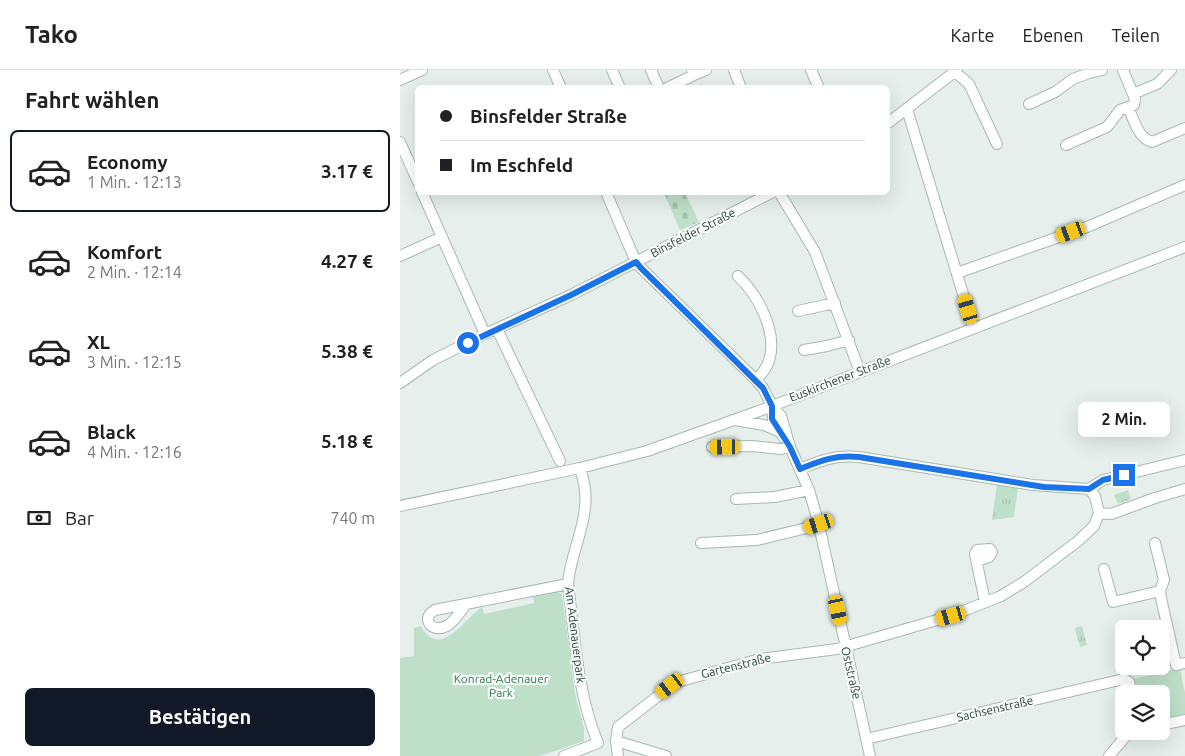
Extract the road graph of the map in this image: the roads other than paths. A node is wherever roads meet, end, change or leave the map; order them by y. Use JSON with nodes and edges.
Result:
{"nodes":[{"id":1,"x":422,"y":70,"type":"edge"},
{"id":2,"x":553,"y":70,"type":"edge"},
{"id":3,"x":612,"y":70,"type":"edge"},
{"id":4,"x":651,"y":70,"type":"edge"},
{"id":5,"x":706,"y":70,"type":"edge"},
{"id":6,"x":734,"y":70,"type":"edge"},
{"id":7,"x":811,"y":70,"type":"edge"},
{"id":8,"x":1102,"y":70,"type":"edge"},
{"id":9,"x":1123,"y":70,"type":"edge"},
{"id":10,"x":1171,"y":70,"type":"edge"},
{"id":11,"x":956,"y":71,"type":"edge"},
{"id":12,"x":693,"y":73,"type":"edge"},
{"id":13,"x":400,"y":80,"type":"edge"},
{"id":14,"x":560,"y":85,"type":"edge"},
{"id":15,"x":619,"y":85,"type":"edge"},
{"id":16,"x":658,"y":85,"type":"edge"},
{"id":17,"x":672,"y":85,"type":"edge"},
{"id":18,"x":740,"y":85,"type":"edge"},
{"id":19,"x":818,"y":85,"type":"edge"},
{"id":20,"x":1133,"y":94,"type":"junction"},
{"id":21,"x":1029,"y":104,"type":"dead end"},
{"id":22,"x":1128,"y":107,"type":"junction"},
{"id":23,"x":907,"y":109,"type":"junction"},
{"id":24,"x":890,"y":122,"type":"edge"},
{"id":25,"x":1185,"y":128,"type":"edge"},
{"id":26,"x":400,"y":142,"type":"edge"},
{"id":27,"x":997,"y":144,"type":"dead end"},
{"id":28,"x":1066,"y":145,"type":"dead end"},
{"id":29,"x":415,"y":175,"type":"edge"},
{"id":30,"x":1185,"y":185,"type":"edge"},
{"id":31,"x":423,"y":195,"type":"edge"},
{"id":32,"x":607,"y":195,"type":"edge"},
{"id":33,"x":767,"y":195,"type":"edge"},
{"id":34,"x":781,"y":195,"type":"edge"},
{"id":35,"x":442,"y":237,"type":"junction"},
{"id":36,"x":1185,"y":247,"type":"edge"},
{"id":37,"x":400,"y":256,"type":"edge"},
{"id":38,"x":636,"y":262,"type":"junction"},
{"id":39,"x":957,"y":273,"type":"junction"},
{"id":40,"x":738,"y":276,"type":"dead end"},
{"id":41,"x":835,"y":303,"type":"junction"},
{"id":42,"x":798,"y":311,"type":"dead end"},
{"id":43,"x":973,"y":327,"type":"junction"},
{"id":44,"x":497,"y":329,"type":"junction"},
{"id":45,"x":485,"y":334,"type":"junction"},
{"id":46,"x":849,"y":340,"type":"junction"},
{"id":47,"x":804,"y":350,"type":"dead end"},
{"id":48,"x":860,"y":372,"type":"junction"},
{"id":49,"x":756,"y":380,"type":"junction"},
{"id":50,"x":400,"y":383,"type":"edge"},
{"id":51,"x":772,"y":406,"type":"junction"},
{"id":52,"x":734,"y":420,"type":"junction"},
{"id":53,"x":778,"y":430,"type":"junction"},
{"id":54,"x":712,"y":447,"type":"dead end"},
{"id":55,"x":790,"y":447,"type":"junction"},
{"id":56,"x":1185,"y":460,"type":"edge"},
{"id":57,"x":560,"y":461,"type":"dead end"},
{"id":58,"x":580,"y":468,"type":"junction"},
{"id":59,"x":800,"y":469,"type":"junction"},
{"id":60,"x":1089,"y":489,"type":"junction"},
{"id":61,"x":809,"y":490,"type":"junction"},
{"id":62,"x":1185,"y":490,"type":"edge"},
{"id":63,"x":736,"y":499,"type":"dead end"},
{"id":64,"x":400,"y":506,"type":"edge"},
{"id":65,"x":1099,"y":513,"type":"junction"},
{"id":66,"x":819,"y":524,"type":"junction"},
{"id":67,"x":701,"y":543,"type":"dead end"},
{"id":68,"x":1155,"y":544,"type":"dead end"},
{"id":69,"x":977,"y":562,"type":"dead end"},
{"id":70,"x":1104,"y":569,"type":"dead end"},
{"id":71,"x":568,"y":584,"type":"junction"},
{"id":72,"x":1160,"y":591,"type":"junction"},
{"id":73,"x":985,"y":602,"type":"junction"},
{"id":74,"x":466,"y":604,"type":"dead end"},
{"id":75,"x":845,"y":646,"type":"junction"},
{"id":76,"x":1185,"y":663,"type":"edge"},
{"id":77,"x":1130,"y":685,"type":"edge"},
{"id":78,"x":1185,"y":720,"type":"edge"},
{"id":79,"x":1170,"y":723,"type":"edge"},
{"id":80,"x":616,"y":737,"type":"junction"},
{"id":81,"x":866,"y":739,"type":"junction"},
{"id":82,"x":1122,"y":740,"type":"edge"},
{"id":83,"x":564,"y":756,"type":"edge"},
{"id":84,"x":618,"y":756,"type":"edge"},
{"id":85,"x":666,"y":756,"type":"edge"},
{"id":86,"x":870,"y":756,"type":"edge"},
{"id":87,"x":1109,"y":756,"type":"edge"}],
"edges":[{"from":1,"to":13,"type":"street"},
{"from":2,"to":14,"type":"street"},
{"from":3,"to":15,"type":"street"},
{"from":4,"to":16,"type":"street"},
{"from":5,"to":12,"type":"street"},
{"from":6,"to":18,"type":"street"},
{"from":7,"to":19,"type":"street"},
{"from":8,"to":21,"type":"street"},
{"from":9,"to":20,"type":"street"},
{"from":10,"to":20,"type":"street"},
{"from":11,"to":23,"type":"street"},
{"from":11,"to":27,"type":"street"},
{"from":12,"to":17,"type":"street"},
{"from":20,"to":22,"type":"street"},
{"from":22,"to":25,"type":"street"},
{"from":22,"to":28,"type":"street"},
{"from":23,"to":24,"type":"street"},
{"from":23,"to":39,"type":"street"},
{"from":26,"to":29,"type":"street"},
{"from":30,"to":39,"type":"street"},
{"from":31,"to":35,"type":"street"},
{"from":32,"to":38,"type":"street"},
{"from":33,"to":38,"type":"street","name":"Binsfelder Straße"},
{"from":34,"to":41,"type":"street"},
{"from":35,"to":37,"type":"street"},
{"from":35,"to":45,"type":"street"},
{"from":36,"to":43,"type":"street","name":"Euskirchener Straße"},
{"from":38,"to":44,"type":"street","name":"Binsfelder Straße"},
{"from":38,"to":49,"type":"street"},
{"from":39,"to":43,"type":"street"},
{"from":40,"to":49,"type":"street"},
{"from":41,"to":42,"type":"street"},
{"from":41,"to":46,"type":"street"},
{"from":43,"to":48,"type":"street","name":"Euskirchener Straße"},
{"from":44,"to":45,"type":"street","name":"Binsfelder Straße"},
{"from":44,"to":57,"type":"street"},
{"from":45,"to":50,"type":"street","name":"Binsfelder Straße"},
{"from":46,"to":47,"type":"street"},
{"from":46,"to":48,"type":"street"},
{"from":48,"to":51,"type":"street","name":"Euskirchener Straße"},
{"from":49,"to":51,"type":"street"},
{"from":51,"to":52,"type":"street","name":"Euskirchener Straße"},
{"from":51,"to":53,"type":"street","name":"Oststraße"},
{"from":51,"to":55,"type":"street","name":"Oststraße"},
{"from":52,"to":53,"type":"street"},
{"from":52,"to":58,"type":"street","name":"Euskirchener Straße"},
{"from":53,"to":55,"type":"street","name":"Oststraße"},
{"from":54,"to":55,"type":"street"},
{"from":55,"to":59,"type":"street","name":"Oststraße"},
{"from":56,"to":60,"type":"street"},
{"from":58,"to":64,"type":"street","name":"Euskirchener Straße"},
{"from":58,"to":71,"type":"street","name":"Am Adenauerpark"},
{"from":59,"to":60,"type":"street"},
{"from":59,"to":61,"type":"street","name":"Oststraße"},
{"from":60,"to":65,"type":"street"},
{"from":61,"to":63,"type":"street"},
{"from":61,"to":66,"type":"street","name":"Oststraße"},
{"from":62,"to":65,"type":"street"},
{"from":65,"to":73,"type":"street","name":"Gartenstraße"},
{"from":66,"to":67,"type":"street"},
{"from":66,"to":75,"type":"street","name":"Oststraße"},
{"from":68,"to":72,"type":"street"},
{"from":69,"to":73,"type":"street"},
{"from":70,"to":72,"type":"street"},
{"from":71,"to":74,"type":"street"},
{"from":71,"to":83,"type":"street","name":"Am Adenauerpark"},
{"from":72,"to":76,"type":"street"},
{"from":73,"to":75,"type":"street","name":"Gartenstraße"},
{"from":75,"to":80,"type":"street","name":"Gartenstraße"},
{"from":75,"to":81,"type":"street","name":"Oststraße"},
{"from":77,"to":81,"type":"street","name":"Sachsenstraße"},
{"from":78,"to":79,"type":"street"},
{"from":80,"to":84,"type":"street"},
{"from":80,"to":85,"type":"street"},
{"from":81,"to":86,"type":"street","name":"Oststraße"},
{"from":82,"to":87,"type":"street"}]}
